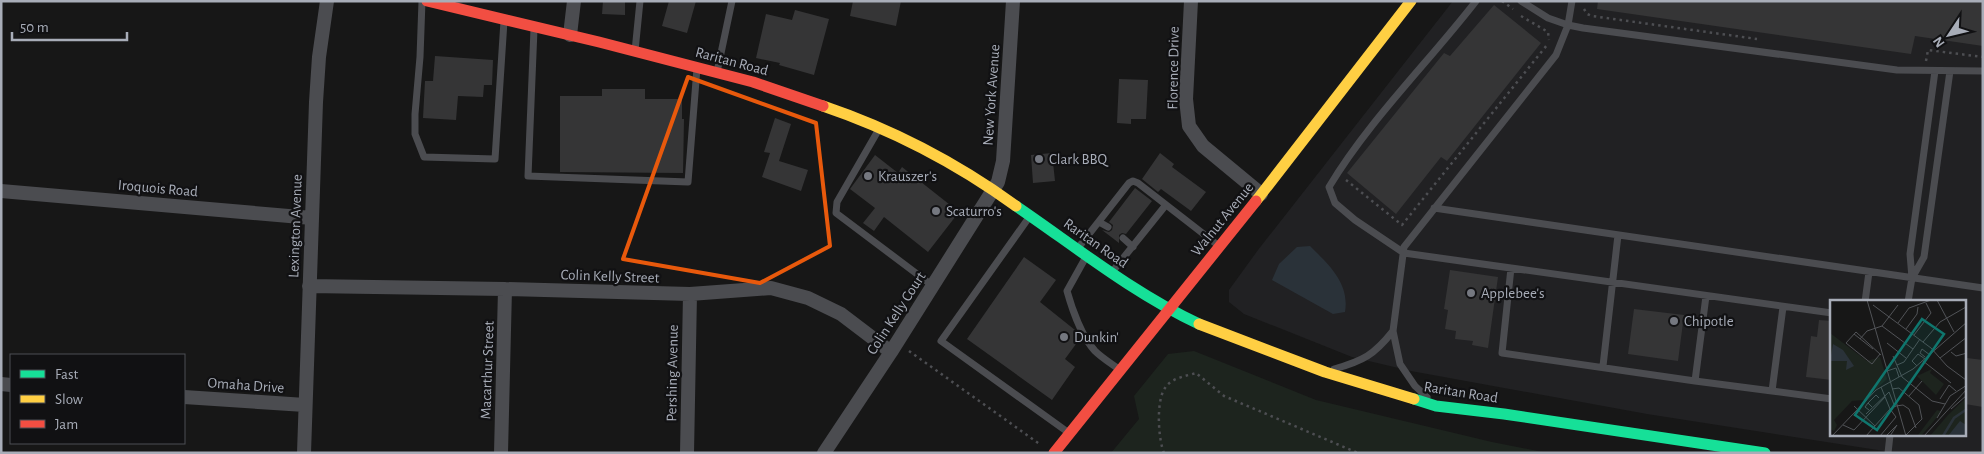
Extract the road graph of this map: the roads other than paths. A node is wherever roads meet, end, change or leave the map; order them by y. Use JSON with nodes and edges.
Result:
{"nodes":[{"id":1,"x":327,"y":1,"type":"edge"},
{"id":2,"x":422,"y":1,"type":"edge"},
{"id":3,"x":427,"y":1,"type":"edge"},
{"id":4,"x":574,"y":1,"type":"edge"},
{"id":5,"x":640,"y":1,"type":"edge"},
{"id":6,"x":732,"y":1,"type":"edge"},
{"id":7,"x":1013,"y":1,"type":"edge"},
{"id":8,"x":1191,"y":1,"type":"edge"},
{"id":9,"x":1411,"y":1,"type":"edge"},
{"id":10,"x":1476,"y":1,"type":"edge"},
{"id":11,"x":1521,"y":1,"type":"edge"},
{"id":12,"x":1572,"y":1,"type":"edge"},
{"id":13,"x":504,"y":19,"type":"junction"},
{"id":14,"x":1568,"y":25,"type":"junction"},
{"id":15,"x":534,"y":26,"type":"junction"},
{"id":16,"x":570,"y":35,"type":"junction"},
{"id":17,"x":635,"y":51,"type":"junction"},
{"id":18,"x":697,"y":67,"type":"junction"},
{"id":19,"x":1935,"y":71,"type":"junction"},
{"id":20,"x":1950,"y":71,"type":"junction"},
{"id":21,"x":1983,"y":71,"type":"edge"},
{"id":22,"x":716,"y":72,"type":"junction"},
{"id":23,"x":880,"y":128,"type":"junction"},
{"id":24,"x":994,"y":190,"type":"junction"},
{"id":25,"x":1,"y":191,"type":"edge"},
{"id":26,"x":1261,"y":194,"type":"junction"},
{"id":27,"x":1165,"y":206,"type":"junction"},
{"id":28,"x":1434,"y":208,"type":"junction"},
{"id":29,"x":1030,"y":216,"type":"junction"},
{"id":30,"x":312,"y":218,"type":"junction"},
{"id":31,"x":1099,"y":222,"type":"junction"},
{"id":32,"x":1108,"y":227,"type":"dead end"},
{"id":33,"x":1618,"y":235,"type":"junction"},
{"id":34,"x":1123,"y":238,"type":"dead end"},
{"id":35,"x":1220,"y":246,"type":"junction"},
{"id":36,"x":1133,"y":247,"type":"junction"},
{"id":37,"x":1082,"y":252,"type":"junction"},
{"id":38,"x":1404,"y":253,"type":"junction"},
{"id":39,"x":1511,"y":268,"type":"junction"},
{"id":40,"x":1112,"y":272,"type":"junction"},
{"id":41,"x":1869,"y":272,"type":"junction"},
{"id":42,"x":1912,"y":278,"type":"junction"},
{"id":43,"x":1612,"y":282,"type":"junction"},
{"id":44,"x":309,"y":286,"type":"junction"},
{"id":45,"x":933,"y":286,"type":"junction"},
{"id":46,"x":1983,"y":288,"type":"edge"},
{"id":47,"x":505,"y":289,"type":"junction"},
{"id":48,"x":690,"y":294,"type":"junction"},
{"id":49,"x":1706,"y":296,"type":"junction"},
{"id":50,"x":1865,"y":300,"type":"edge"},
{"id":51,"x":1908,"y":300,"type":"edge"},
{"id":52,"x":1783,"y":307,"type":"junction"},
{"id":53,"x":1169,"y":310,"type":"junction"},
{"id":54,"x":1830,"y":314,"type":"edge"},
{"id":55,"x":1393,"y":331,"type":"junction"},
{"id":56,"x":894,"y":347,"type":"junction"},
{"id":57,"x":1603,"y":366,"type":"junction"},
{"id":58,"x":1121,"y":370,"type":"junction"},
{"id":59,"x":1325,"y":372,"type":"junction"},
{"id":60,"x":1695,"y":381,"type":"junction"},
{"id":61,"x":1772,"y":391,"type":"junction"},
{"id":62,"x":185,"y":396,"type":"edge"},
{"id":63,"x":1830,"y":398,"type":"edge"},
{"id":64,"x":305,"y":405,"type":"junction"},
{"id":65,"x":1436,"y":406,"type":"junction"},
{"id":66,"x":1070,"y":434,"type":"junction"},
{"id":67,"x":1890,"y":436,"type":"edge"},
{"id":68,"x":1716,"y":449,"type":"edge"},
{"id":69,"x":1049,"y":450,"type":"edge"},
{"id":70,"x":304,"y":453,"type":"edge"},
{"id":71,"x":501,"y":453,"type":"edge"},
{"id":72,"x":687,"y":453,"type":"edge"},
{"id":73,"x":824,"y":453,"type":"edge"},
{"id":74,"x":1765,"y":453,"type":"edge"},
{"id":75,"x":1888,"y":453,"type":"edge"}],
"edges":[{"from":1,"to":30,"type":"street","name":"Lexington Avenue"},
{"from":2,"to":13,"type":"lane"},
{"from":3,"to":13,"type":"main road","name":"Raritan Road"},
{"from":4,"to":16,"type":"street"},
{"from":5,"to":17,"type":"lane"},
{"from":6,"to":22,"type":"lane"},
{"from":7,"to":24,"type":"street","name":"New York Avenue"},
{"from":8,"to":26,"type":"street","name":"Florence Drive"},
{"from":9,"to":26,"type":"main road","name":"Walnut Avenue"},
{"from":10,"to":38,"type":"lane"},
{"from":11,"to":14,"type":"lane"},
{"from":12,"to":14,"type":"lane"},
{"from":13,"to":15,"type":"main road","name":"Raritan Road"},
{"from":14,"to":19,"type":"lane"},
{"from":14,"to":28,"type":"lane"},
{"from":15,"to":16,"type":"main road","name":"Raritan Road"},
{"from":15,"to":18,"type":"lane"},
{"from":16,"to":17,"type":"main road","name":"Raritan Road"},
{"from":17,"to":18,"type":"main road","name":"Raritan Road"},
{"from":18,"to":22,"type":"main road","name":"Raritan Road"},
{"from":19,"to":20,"type":"lane"},
{"from":19,"to":42,"type":"lane"},
{"from":20,"to":21,"type":"lane"},
{"from":20,"to":42,"type":"lane"},
{"from":22,"to":23,"type":"main road","name":"Raritan Road"},
{"from":23,"to":24,"type":"main road","name":"Raritan Road"},
{"from":23,"to":45,"type":"lane"},
{"from":24,"to":29,"type":"main road","name":"Raritan Road"},
{"from":24,"to":45,"type":"street","name":"Colin Kelly Court"},
{"from":25,"to":30,"type":"street","name":"Iroquois Road"},
{"from":26,"to":35,"type":"main road","name":"Walnut Avenue"},
{"from":27,"to":31,"type":"lane"},
{"from":27,"to":35,"type":"lane"},
{"from":27,"to":36,"type":"lane"},
{"from":28,"to":33,"type":"lane"},
{"from":28,"to":38,"type":"lane"},
{"from":29,"to":37,"type":"main road","name":"Raritan Road"},
{"from":29,"to":66,"type":"lane"},
{"from":30,"to":44,"type":"street","name":"Lexington Avenue"},
{"from":31,"to":32,"type":"lane"},
{"from":31,"to":37,"type":"lane"},
{"from":33,"to":41,"type":"lane"},
{"from":33,"to":43,"type":"lane"},
{"from":34,"to":36,"type":"lane"},
{"from":35,"to":53,"type":"main road","name":"Walnut Avenue"},
{"from":36,"to":40,"type":"lane"},
{"from":37,"to":40,"type":"main road","name":"Raritan Road"},
{"from":37,"to":58,"type":"lane"},
{"from":38,"to":39,"type":"lane"},
{"from":38,"to":55,"type":"lane"},
{"from":39,"to":43,"type":"lane"},
{"from":39,"to":57,"type":"lane"},
{"from":40,"to":53,"type":"main road","name":"Raritan Road"},
{"from":41,"to":42,"type":"lane"},
{"from":41,"to":50,"type":"lane"},
{"from":42,"to":46,"type":"lane"},
{"from":42,"to":51,"type":"lane"},
{"from":43,"to":49,"type":"lane"},
{"from":43,"to":57,"type":"lane"},
{"from":44,"to":47,"type":"street","name":"Colin Kelly Street"},
{"from":44,"to":64,"type":"street","name":"Lexington Avenue"},
{"from":45,"to":56,"type":"street","name":"Colin Kelly Court"},
{"from":47,"to":48,"type":"street","name":"Colin Kelly Street"},
{"from":47,"to":71,"type":"street","name":"Macarthur Street"},
{"from":48,"to":56,"type":"street","name":"Colin Kelly Street"},
{"from":48,"to":72,"type":"street","name":"Pershing Avenue"},
{"from":49,"to":52,"type":"lane"},
{"from":49,"to":60,"type":"lane"},
{"from":52,"to":54,"type":"lane"},
{"from":52,"to":61,"type":"lane"},
{"from":53,"to":58,"type":"main road","name":"Walnut Avenue"},
{"from":53,"to":59,"type":"main road","name":"Raritan Road"},
{"from":55,"to":59,"type":"lane"},
{"from":55,"to":65,"type":"lane"},
{"from":56,"to":73,"type":"street","name":"Colin Kelly Court"},
{"from":57,"to":60,"type":"lane"},
{"from":58,"to":66,"type":"main road","name":"Walnut Avenue"},
{"from":59,"to":65,"type":"main road","name":"Raritan Road"},
{"from":60,"to":61,"type":"lane"},
{"from":61,"to":63,"type":"lane"},
{"from":62,"to":64,"type":"street","name":"Omaha Drive"},
{"from":64,"to":70,"type":"street","name":"Lexington Avenue"},
{"from":65,"to":68,"type":"main road","name":"Raritan Road"},
{"from":66,"to":69,"type":"main road","name":"Walnut Avenue"},
{"from":67,"to":75,"type":"lane"},
{"from":68,"to":74,"type":"main road","name":"Raritan Road"}]}
